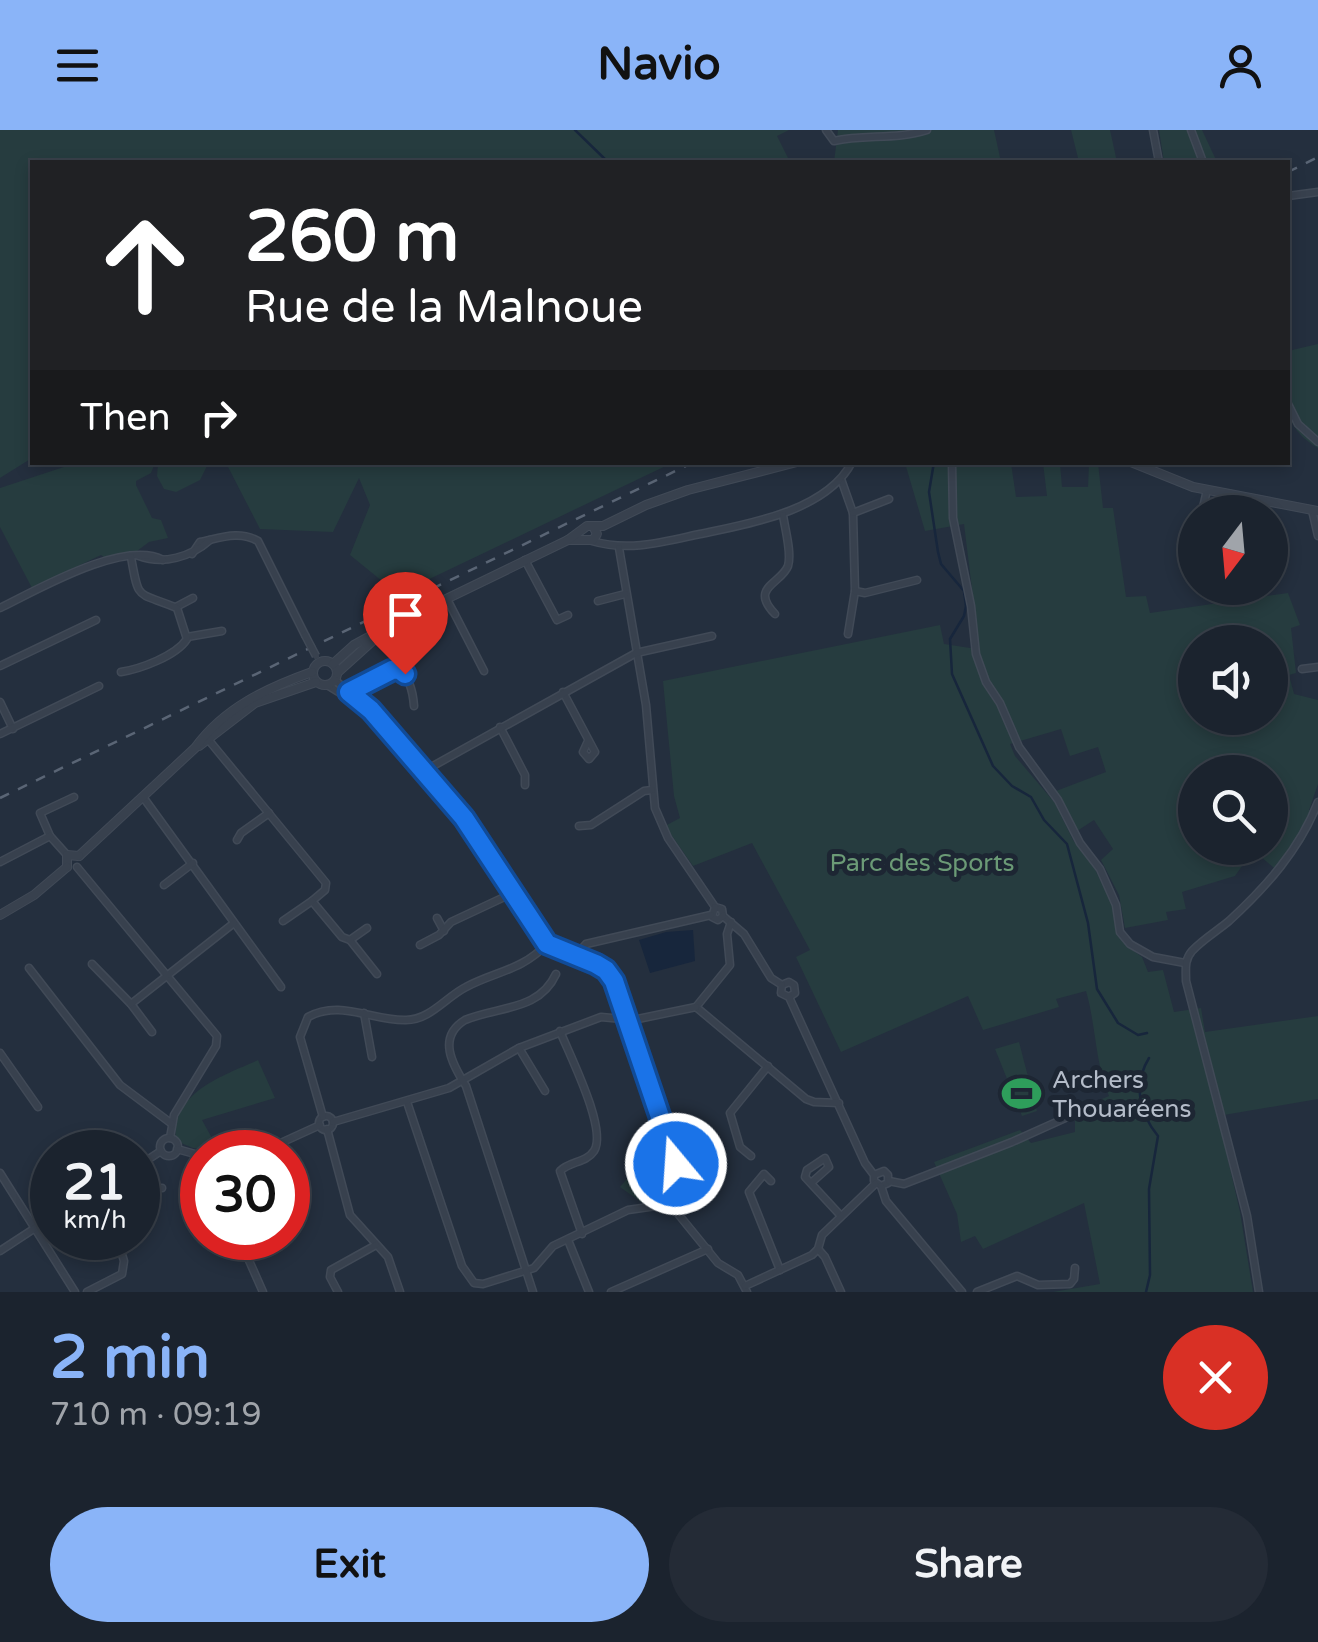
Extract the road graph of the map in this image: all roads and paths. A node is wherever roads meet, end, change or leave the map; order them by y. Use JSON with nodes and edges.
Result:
{"nodes":[{"id":1,"x":826,"y":130,"type":"edge"},
{"id":2,"x":927,"y":130,"type":"edge"},
{"id":3,"x":1153,"y":130,"type":"edge"},
{"id":4,"x":1192,"y":130,"type":"edge"},
{"id":5,"x":1159,"y":160,"type":"edge"},
{"id":6,"x":1202,"y":160,"type":"edge"},
{"id":7,"x":1318,"y":192,"type":"edge"},
{"id":8,"x":1290,"y":196,"type":"edge"},
{"id":9,"x":1290,"y":408,"type":"edge"},
{"id":10,"x":1318,"y":442,"type":"edge"},
{"id":11,"x":785,"y":465,"type":"edge"},
{"id":12,"x":850,"y":465,"type":"edge"},
{"id":13,"x":952,"y":465,"type":"edge"},
{"id":14,"x":1136,"y":465,"type":"edge"},
{"id":15,"x":841,"y":479,"type":"junction"},
{"id":16,"x":1207,"y":490,"type":"junction"},
{"id":17,"x":1206,"y":495,"type":"edge"},
{"id":18,"x":1233,"y":495,"type":"edge"},
{"id":19,"x":889,"y":500,"type":"dead end"},
{"id":20,"x":1288,"y":506,"type":"edge"},
{"id":21,"x":1315,"y":511,"type":"edge"},
{"id":22,"x":853,"y":513,"type":"junction"},
{"id":23,"x":783,"y":515,"type":"junction"},
{"id":24,"x":593,"y":535,"type":"junction"},
{"id":25,"x":1318,"y":536,"type":"edge"},
{"id":26,"x":618,"y":548,"type":"junction"},
{"id":27,"x":134,"y":556,"type":"junction"},
{"id":28,"x":525,"y":560,"type":"junction"},
{"id":29,"x":917,"y":580,"type":"dead end"},
{"id":30,"x":855,"y":591,"type":"junction"},
{"id":31,"x":624,"y":594,"type":"junction"},
{"id":32,"x":193,"y":598,"type":"dead end"},
{"id":33,"x":446,"y":599,"type":"junction"},
{"id":34,"x":598,"y":601,"type":"dead end"},
{"id":35,"x":176,"y":607,"type":"junction"},
{"id":36,"x":0,"y":608,"type":"edge"},
{"id":37,"x":775,"y":614,"type":"dead end"},
{"id":38,"x":568,"y":615,"type":"dead end"},
{"id":39,"x":96,"y":620,"type":"dead end"},
{"id":40,"x":222,"y":631,"type":"dead end"},
{"id":41,"x":848,"y":634,"type":"dead end"},
{"id":42,"x":187,"y":636,"type":"junction"},
{"id":43,"x":712,"y":636,"type":"dead end"},
{"id":44,"x":636,"y":653,"type":"junction"},
{"id":45,"x":318,"y":659,"type":"junction"},
{"id":46,"x":0,"y":666,"type":"edge"},
{"id":47,"x":1318,"y":667,"type":"edge"},
{"id":48,"x":1302,"y":669,"type":"dead end"},
{"id":49,"x":484,"y":671,"type":"dead end"},
{"id":50,"x":120,"y":672,"type":"dead end"},
{"id":51,"x":312,"y":672,"type":"junction"},
{"id":52,"x":333,"y":676,"type":"junction"},
{"id":53,"x":316,"y":682,"type":"junction"},
{"id":54,"x":99,"y":686,"type":"dead end"},
{"id":55,"x":563,"y":692,"type":"junction"},
{"id":56,"x":345,"y":694,"type":"junction"},
{"id":57,"x":0,"y":702,"type":"edge"},
{"id":58,"x":414,"y":706,"type":"dead end"},
{"id":59,"x":500,"y":727,"type":"junction"},
{"id":60,"x":12,"y":729,"type":"junction"},
{"id":61,"x":0,"y":734,"type":"edge"},
{"id":62,"x":207,"y":738,"type":"junction"},
{"id":63,"x":588,"y":741,"type":"dead end"},
{"id":64,"x":424,"y":771,"type":"junction"},
{"id":65,"x":525,"y":785,"type":"dead end"},
{"id":66,"x":652,"y":790,"type":"junction"},
{"id":67,"x":143,"y":796,"type":"junction"},
{"id":68,"x":74,"y":798,"type":"dead end"},
{"id":69,"x":1318,"y":802,"type":"edge"},
{"id":70,"x":269,"y":813,"type":"junction"},
{"id":71,"x":579,"y":826,"type":"dead end"},
{"id":72,"x":50,"y":836,"type":"junction"},
{"id":73,"x":237,"y":840,"type":"dead end"},
{"id":74,"x":82,"y":854,"type":"junction"},
{"id":75,"x":67,"y":855,"type":"junction"},
{"id":76,"x":0,"y":862,"type":"edge"},
{"id":77,"x":192,"y":863,"type":"junction"},
{"id":78,"x":72,"y":867,"type":"junction"},
{"id":79,"x":164,"y":885,"type":"dead end"},
{"id":80,"x":513,"y":893,"type":"junction"},
{"id":81,"x":312,"y":901,"type":"junction"},
{"id":82,"x":713,"y":911,"type":"junction"},
{"id":83,"x":0,"y":915,"type":"edge"},
{"id":84,"x":436,"y":918,"type":"dead end"},
{"id":85,"x":727,"y":919,"type":"junction"},
{"id":86,"x":284,"y":921,"type":"dead end"},
{"id":87,"x":234,"y":923,"type":"junction"},
{"id":88,"x":367,"y":928,"type":"dead end"},
{"id":89,"x":444,"y":932,"type":"junction"},
{"id":90,"x":350,"y":940,"type":"junction"},
{"id":91,"x":547,"y":944,"type":"junction"},
{"id":92,"x":420,"y":945,"type":"dead end"},
{"id":93,"x":577,"y":954,"type":"junction"},
{"id":94,"x":1186,"y":963,"type":"junction"},
{"id":95,"x":92,"y":964,"type":"dead end"},
{"id":96,"x":29,"y":968,"type":"dead end"},
{"id":97,"x":167,"y":974,"type":"junction"},
{"id":98,"x":376,"y":974,"type":"dead end"},
{"id":99,"x":556,"y":974,"type":"dead end"},
{"id":100,"x":280,"y":987,"type":"dead end"},
{"id":101,"x":131,"y":1004,"type":"junction"},
{"id":102,"x":696,"y":1006,"type":"junction"},
{"id":103,"x":364,"y":1013,"type":"junction"},
{"id":104,"x":629,"y":1019,"type":"junction"},
{"id":105,"x":560,"y":1031,"type":"junction"},
{"id":106,"x":152,"y":1032,"type":"dead end"},
{"id":107,"x":519,"y":1048,"type":"junction"},
{"id":108,"x":0,"y":1053,"type":"edge"},
{"id":109,"x":372,"y":1057,"type":"dead end"},
{"id":110,"x":768,"y":1066,"type":"junction"},
{"id":111,"x":4,"y":1067,"type":"edge"},
{"id":112,"x":464,"y":1082,"type":"junction"},
{"id":113,"x":545,"y":1091,"type":"dead end"},
{"id":114,"x":407,"y":1102,"type":"junction"},
{"id":115,"x":839,"y":1103,"type":"junction"},
{"id":116,"x":38,"y":1106,"type":"dead end"},
{"id":117,"x":1072,"y":1115,"type":"dead end"},
{"id":118,"x":172,"y":1124,"type":"junction"},
{"id":119,"x":324,"y":1124,"type":"junction"},
{"id":120,"x":310,"y":1130,"type":"edge"},
{"id":121,"x":170,"y":1138,"type":"junction"},
{"id":122,"x":177,"y":1150,"type":"junction"},
{"id":123,"x":161,"y":1151,"type":"joint"},
{"id":124,"x":180,"y":1151,"type":"edge"},
{"id":125,"x":750,"y":1156,"type":"dead end"},
{"id":126,"x":0,"y":1173,"type":"edge"},
{"id":127,"x":771,"y":1181,"type":"dead end"},
{"id":128,"x":889,"y":1181,"type":"junction"},
{"id":129,"x":877,"y":1182,"type":"junction"},
{"id":130,"x":811,"y":1183,"type":"dead end"},
{"id":131,"x":670,"y":1204,"type":"junction"},
{"id":132,"x":841,"y":1216,"type":"junction"},
{"id":133,"x":30,"y":1217,"type":"edge"},
{"id":134,"x":30,"y":1232,"type":"edge"},
{"id":135,"x":582,"y":1234,"type":"junction"},
{"id":136,"x":568,"y":1240,"type":"junction"},
{"id":137,"x":376,"y":1245,"type":"junction"},
{"id":138,"x":708,"y":1249,"type":"junction"},
{"id":139,"x":818,"y":1249,"type":"junction"},
{"id":140,"x":0,"y":1251,"type":"edge"},
{"id":141,"x":56,"y":1260,"type":"edge"},
{"id":142,"x":124,"y":1260,"type":"edge"},
{"id":143,"x":249,"y":1260,"type":"edge"},
{"id":144,"x":1075,"y":1268,"type":"dead end"},
{"id":145,"x":780,"y":1270,"type":"junction"},
{"id":146,"x":525,"y":1271,"type":"junction"},
{"id":147,"x":746,"y":1289,"type":"edge"},
{"id":148,"x":75,"y":1292,"type":"edge"},
{"id":149,"x":87,"y":1292,"type":"edge"},
{"id":150,"x":263,"y":1292,"type":"edge"},
{"id":151,"x":338,"y":1292,"type":"edge"},
{"id":152,"x":400,"y":1292,"type":"edge"},
{"id":153,"x":533,"y":1292,"type":"edge"},
{"id":154,"x":589,"y":1292,"type":"edge"},
{"id":155,"x":610,"y":1292,"type":"edge"},
{"id":156,"x":841,"y":1292,"type":"edge"},
{"id":157,"x":962,"y":1292,"type":"edge"},
{"id":158,"x":978,"y":1292,"type":"edge"},
{"id":159,"x":1259,"y":1292,"type":"edge"}],
"edges":[{"from":1,"to":2,"type":"street"},
{"from":3,"to":5,"type":"street"},
{"from":4,"to":6,"type":"street"},
{"from":7,"to":8,"type":"street"},
{"from":9,"to":10,"type":"street"},
{"from":11,"to":24,"type":"street"},
{"from":12,"to":15,"type":"street"},
{"from":13,"to":94,"type":"street"},
{"from":14,"to":16,"type":"street"},
{"from":15,"to":22,"type":"street"},
{"from":15,"to":23,"type":"street"},
{"from":16,"to":17,"type":"street"},
{"from":16,"to":18,"type":"street"},
{"from":19,"to":22,"type":"street"},
{"from":20,"to":21,"type":"street"},
{"from":21,"to":25,"type":"street"},
{"from":22,"to":30,"type":"street"},
{"from":23,"to":26,"type":"street"},
{"from":23,"to":37,"type":"street"},
{"from":24,"to":26,"type":"street"},
{"from":24,"to":28,"type":"street"},
{"from":26,"to":31,"type":"street"},
{"from":27,"to":35,"type":"street"},
{"from":27,"to":36,"type":"street"},
{"from":27,"to":45,"type":"street","bridge":true},
{"from":28,"to":33,"type":"street"},
{"from":28,"to":38,"type":"street"},
{"from":29,"to":30,"type":"street"},
{"from":30,"to":41,"type":"street"},
{"from":31,"to":34,"type":"street"},
{"from":31,"to":44,"type":"street"},
{"from":32,"to":35,"type":"street"},
{"from":33,"to":49,"type":"street"},
{"from":33,"to":52,"type":"street"},
{"from":35,"to":42,"type":"street"},
{"from":39,"to":46,"type":"street"},
{"from":40,"to":42,"type":"street"},
{"from":42,"to":50,"type":"street"},
{"from":43,"to":44,"type":"street"},
{"from":44,"to":55,"type":"street"},
{"from":44,"to":66,"type":"street"},
{"from":45,"to":51,"type":"street"},
{"from":45,"to":52,"type":"street"},
{"from":47,"to":48,"type":"street"},
{"from":51,"to":53,"type":"street"},
{"from":51,"to":62,"type":"street"},
{"from":52,"to":53,"type":"street"},
{"from":52,"to":56,"type":"street"},
{"from":53,"to":62,"type":"street"},
{"from":54,"to":60,"type":"street"},
{"from":55,"to":59,"type":"street"},
{"from":55,"to":63,"type":"street"},
{"from":56,"to":58,"type":"street"},
{"from":56,"to":64,"type":"street"},
{"from":57,"to":60,"type":"street"},
{"from":59,"to":64,"type":"street"},
{"from":59,"to":65,"type":"street"},
{"from":60,"to":61,"type":"street"},
{"from":62,"to":67,"type":"street"},
{"from":62,"to":70,"type":"street"},
{"from":64,"to":80,"type":"street"},
{"from":66,"to":71,"type":"street"},
{"from":66,"to":82,"type":"street"},
{"from":67,"to":74,"type":"street"},
{"from":67,"to":77,"type":"street"},
{"from":68,"to":72,"type":"street"},
{"from":69,"to":94,"type":"street"},
{"from":70,"to":73,"type":"street"},
{"from":70,"to":81,"type":"street"},
{"from":72,"to":75,"type":"street"},
{"from":72,"to":76,"type":"street"},
{"from":74,"to":75,"type":"street"},
{"from":74,"to":78,"type":"street"},
{"from":75,"to":78,"type":"street"},
{"from":77,"to":79,"type":"street"},
{"from":77,"to":87,"type":"street"},
{"from":78,"to":83,"type":"street"},
{"from":78,"to":97,"type":"street"},
{"from":80,"to":89,"type":"street"},
{"from":80,"to":91,"type":"street"},
{"from":81,"to":86,"type":"street"},
{"from":81,"to":90,"type":"street"},
{"from":82,"to":85,"type":"street"},
{"from":82,"to":93,"type":"street"},
{"from":84,"to":89,"type":"street"},
{"from":85,"to":102,"type":"street"},
{"from":85,"to":115,"type":"street"},
{"from":87,"to":97,"type":"street"},
{"from":87,"to":100,"type":"street"},
{"from":88,"to":90,"type":"street"},
{"from":89,"to":92,"type":"street"},
{"from":90,"to":98,"type":"street"},
{"from":91,"to":93,"type":"street"},
{"from":91,"to":103,"type":"street"},
{"from":93,"to":104,"type":"street"},
{"from":94,"to":159,"type":"street"},
{"from":95,"to":101,"type":"street"},
{"from":96,"to":118,"type":"street"},
{"from":97,"to":101,"type":"street"},
{"from":97,"to":118,"type":"street"},
{"from":99,"to":112,"type":"street"},
{"from":101,"to":106,"type":"street"},
{"from":102,"to":104,"type":"street"},
{"from":102,"to":110,"type":"street"},
{"from":103,"to":109,"type":"street"},
{"from":103,"to":119,"type":"street"},
{"from":104,"to":105,"type":"street"},
{"from":104,"to":131,"type":"street"},
{"from":105,"to":107,"type":"street"},
{"from":105,"to":135,"type":"street"},
{"from":107,"to":112,"type":"street"},
{"from":107,"to":113,"type":"street"},
{"from":108,"to":111,"type":"street"},
{"from":110,"to":115,"type":"street"},
{"from":110,"to":125,"type":"street"},
{"from":111,"to":116,"type":"street"},
{"from":112,"to":114,"type":"street"},
{"from":112,"to":146,"type":"street"},
{"from":114,"to":119,"type":"street"},
{"from":114,"to":146,"type":"street"},
{"from":115,"to":129,"type":"street"},
{"from":117,"to":128,"type":"street"},
{"from":118,"to":121,"type":"street"},
{"from":119,"to":120,"type":"street"},
{"from":119,"to":137,"type":"street"},
{"from":121,"to":122,"type":"street"},
{"from":121,"to":123,"type":"street"},
{"from":122,"to":123,"type":"street"},
{"from":122,"to":124,"type":"street"},
{"from":126,"to":133,"type":"street"},
{"from":127,"to":145,"type":"street"},
{"from":128,"to":129,"type":"street"},
{"from":128,"to":129,"type":"street"},
{"from":129,"to":132,"type":"street"},
{"from":129,"to":157,"type":"street"},
{"from":130,"to":132,"type":"street"},
{"from":131,"to":135,"type":"street"},
{"from":131,"to":138,"type":"street"},
{"from":132,"to":139,"type":"street"},
{"from":134,"to":140,"type":"street"},
{"from":135,"to":136,"type":"street"},
{"from":136,"to":146,"type":"street"},
{"from":136,"to":154,"type":"street"},
{"from":137,"to":151,"type":"street"},
{"from":137,"to":152,"type":"street"},
{"from":138,"to":147,"type":"street"},
{"from":138,"to":155,"type":"street"},
{"from":139,"to":145,"type":"street"},
{"from":139,"to":156,"type":"street"},
{"from":141,"to":148,"type":"street"},
{"from":142,"to":149,"type":"street"},
{"from":143,"to":150,"type":"street"},
{"from":144,"to":158,"type":"street"},
{"from":145,"to":147,"type":"street"},
{"from":146,"to":153,"type":"street"}]}
